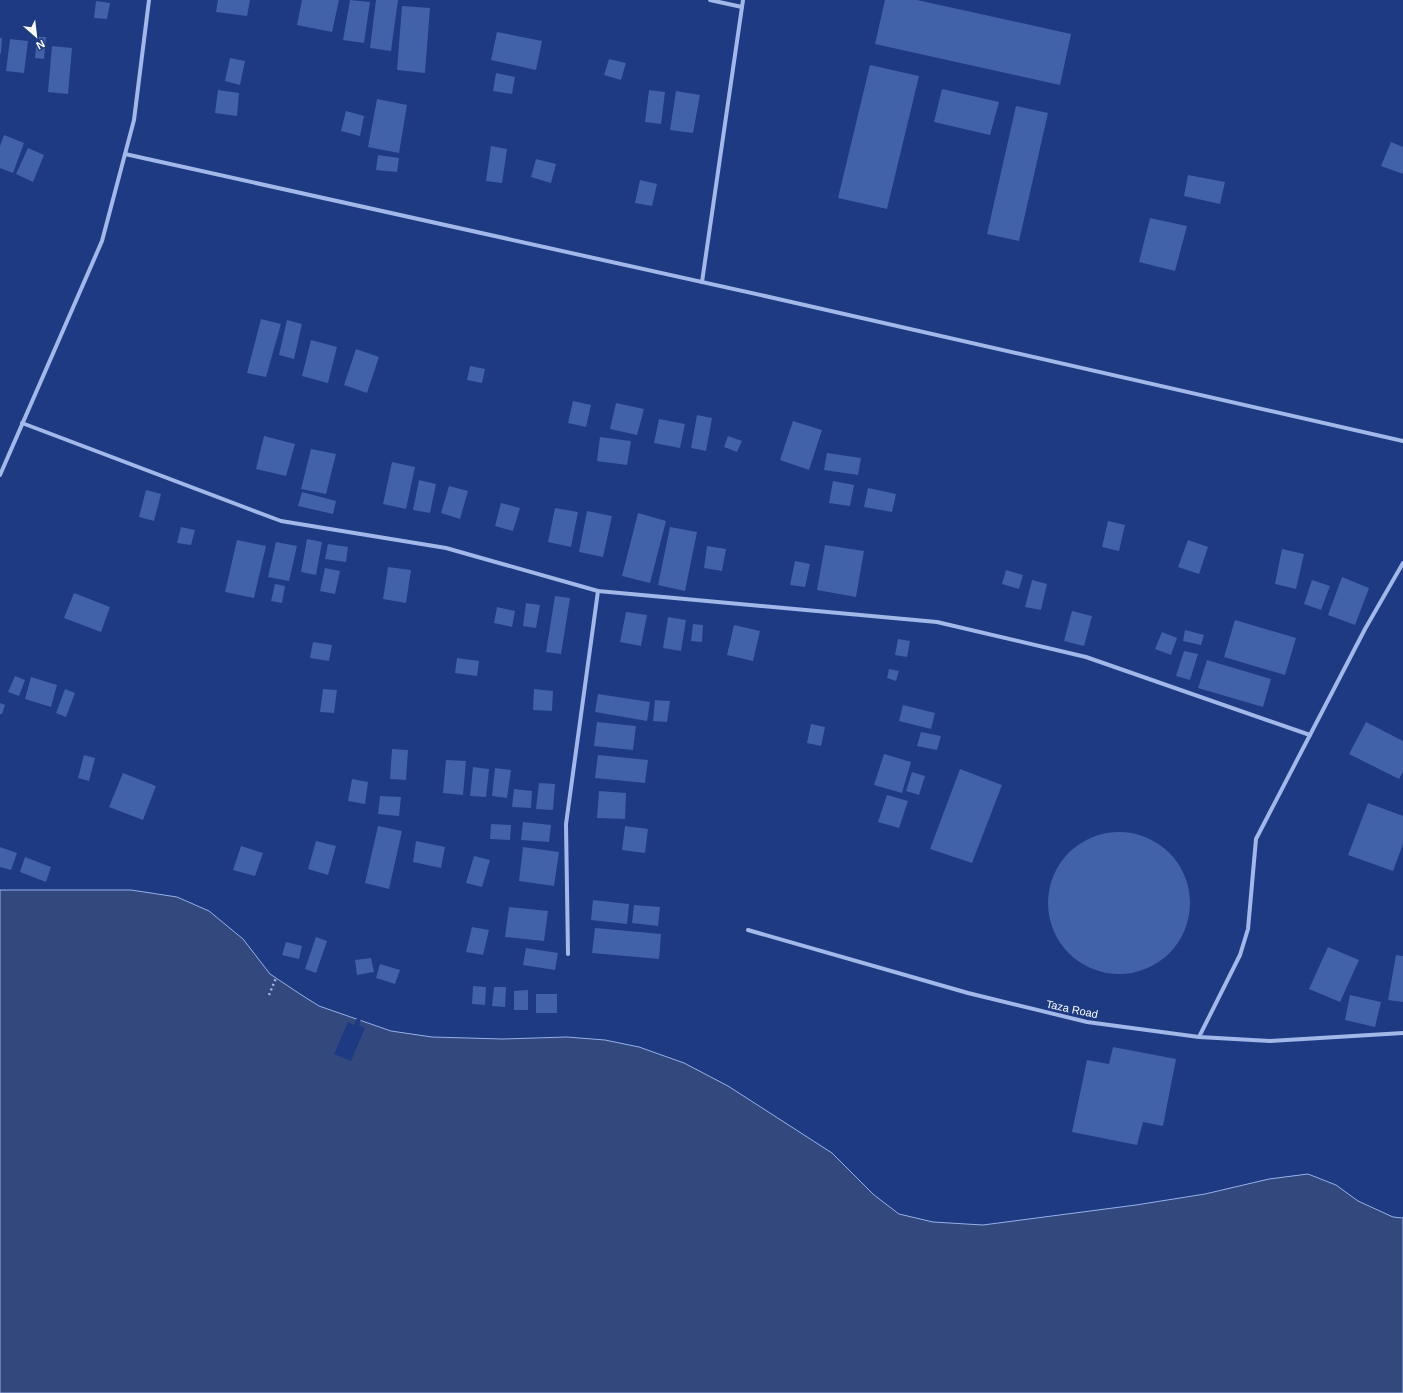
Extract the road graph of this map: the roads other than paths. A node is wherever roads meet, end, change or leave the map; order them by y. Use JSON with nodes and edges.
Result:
{"nodes":[{"id":1,"x":149,"y":0,"type":"edge"},
{"id":2,"x":710,"y":0,"type":"edge"},
{"id":3,"x":743,"y":0,"type":"edge"},
{"id":4,"x":742,"y":7,"type":"junction"},
{"id":5,"x":125,"y":154,"type":"junction"},
{"id":6,"x":702,"y":282,"type":"junction"},
{"id":7,"x":22,"y":423,"type":"junction"},
{"id":8,"x":1403,"y":441,"type":"edge"},
{"id":9,"x":0,"y":475,"type":"edge"},
{"id":10,"x":1403,"y":563,"type":"edge"},
{"id":11,"x":598,"y":591,"type":"junction"},
{"id":12,"x":1310,"y":735,"type":"junction"},
{"id":13,"x":748,"y":930,"type":"dead end"},
{"id":14,"x":568,"y":954,"type":"dead end"},
{"id":15,"x":1403,"y":1033,"type":"edge"},
{"id":16,"x":1199,"y":1037,"type":"junction"}],
"edges":[{"from":1,"to":5,"type":"street"},
{"from":2,"to":4,"type":"street"},
{"from":3,"to":4,"type":"street"},
{"from":4,"to":6,"type":"street"},
{"from":5,"to":6,"type":"street"},
{"from":5,"to":7,"type":"street"},
{"from":6,"to":8,"type":"street"},
{"from":7,"to":9,"type":"street"},
{"from":7,"to":11,"type":"street"},
{"from":10,"to":12,"type":"street"},
{"from":11,"to":12,"type":"street"},
{"from":11,"to":14,"type":"street"},
{"from":12,"to":16,"type":"street"},
{"from":13,"to":16,"type":"street","name":"Taza Road"},
{"from":15,"to":16,"type":"street","name":"Taza Road"}]}
